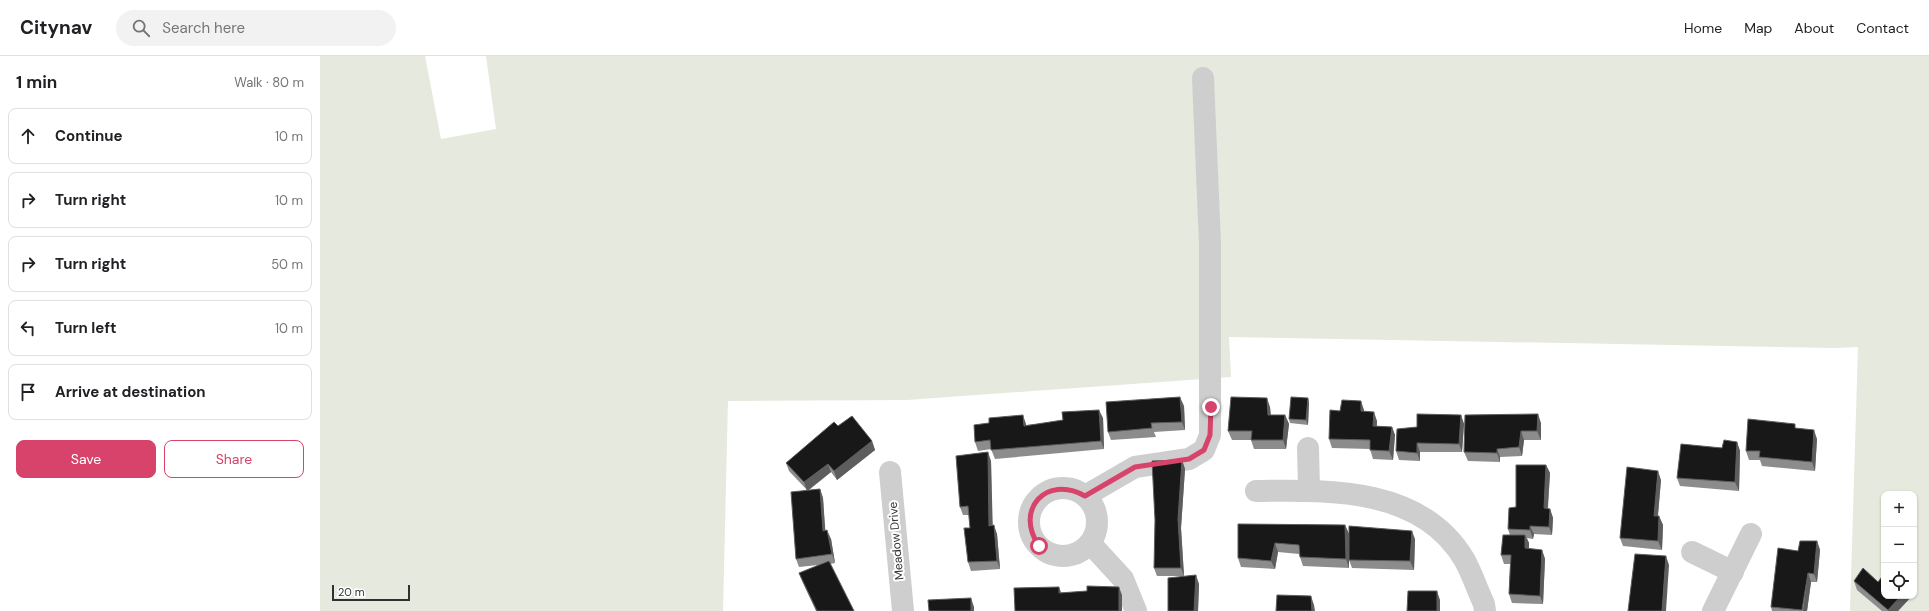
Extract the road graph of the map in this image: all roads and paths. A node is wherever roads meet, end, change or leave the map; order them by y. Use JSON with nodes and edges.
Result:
{"nodes":[{"id":1,"x":1203,"y":78,"type":"dead end"},
{"id":2,"x":1308,"y":448,"type":"dead end"},
{"id":3,"x":890,"y":472,"type":"dead end"},
{"id":4,"x":1309,"y":490,"type":"junction"},
{"id":5,"x":1256,"y":491,"type":"dead end"},
{"id":6,"x":1085,"y":496,"type":"junction"},
{"id":7,"x":1751,"y":534,"type":"dead end"},
{"id":8,"x":1090,"y":543,"type":"junction"},
{"id":9,"x":1692,"y":552,"type":"dead end"},
{"id":10,"x":1732,"y":572,"type":"junction"},
{"id":11,"x":903,"y":611,"type":"edge"},
{"id":12,"x":1136,"y":611,"type":"edge"},
{"id":13,"x":1485,"y":611,"type":"edge"},
{"id":14,"x":1713,"y":611,"type":"edge"}],
"edges":[{"from":1,"to":6,"type":"street"},
{"from":2,"to":4,"type":"street"},
{"from":3,"to":11,"type":"street","name":"Meadow Drive"},
{"from":4,"to":5,"type":"street"},
{"from":4,"to":13,"type":"street"},
{"from":6,"to":8,"type":"street"},
{"from":6,"to":8,"type":"street"},
{"from":7,"to":10,"type":"street"},
{"from":8,"to":12,"type":"street"},
{"from":9,"to":10,"type":"street"},
{"from":10,"to":14,"type":"street"}]}
